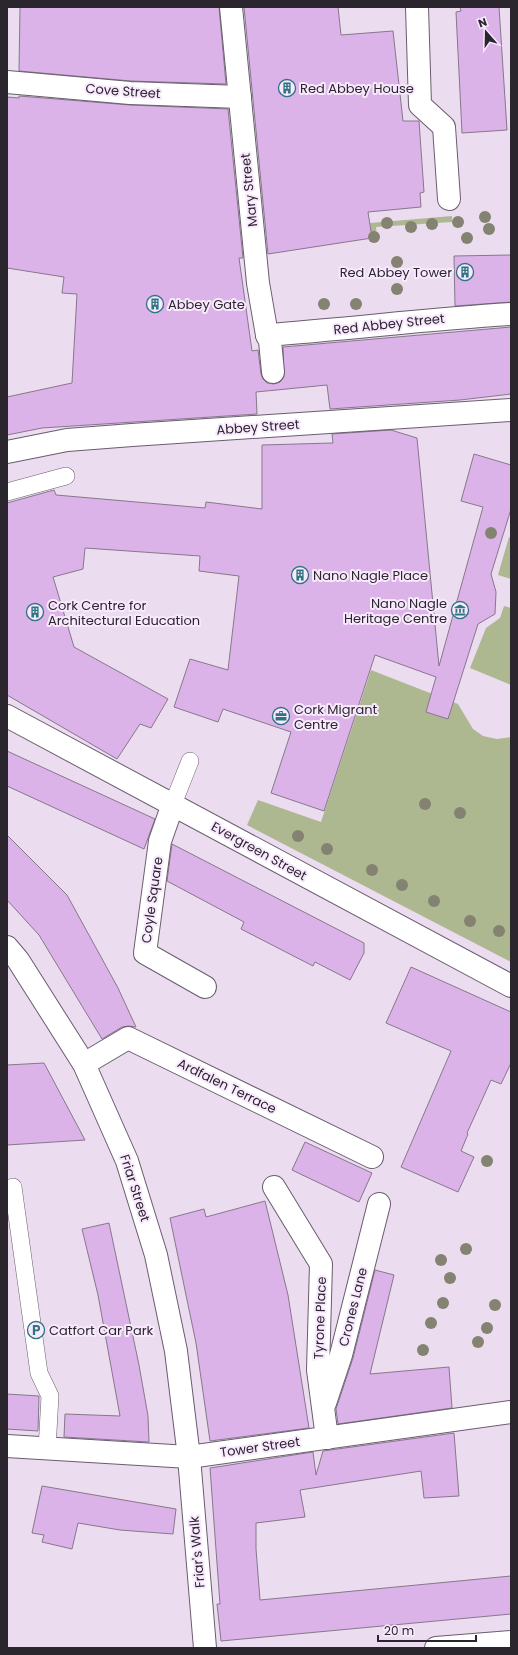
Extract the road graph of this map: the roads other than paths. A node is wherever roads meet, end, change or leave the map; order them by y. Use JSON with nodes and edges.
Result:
{"nodes":[{"id":1,"x":231,"y":7,"type":"edge"},
{"id":2,"x":417,"y":7,"type":"edge"},
{"id":3,"x":7,"y":82,"type":"edge"},
{"id":4,"x":240,"y":98,"type":"junction"},
{"id":5,"x":449,"y":199,"type":"dead end"},
{"id":6,"x":511,"y":314,"type":"edge"},
{"id":7,"x":267,"y":335,"type":"junction"},
{"id":8,"x":273,"y":372,"type":"dead end"},
{"id":9,"x":511,"y":410,"type":"edge"},
{"id":10,"x":7,"y":452,"type":"edge"},
{"id":11,"x":66,"y":476,"type":"dead end"},
{"id":12,"x":8,"y":497,"type":"edge"},
{"id":13,"x":7,"y":716,"type":"edge"},
{"id":14,"x":190,"y":761,"type":"dead end"},
{"id":15,"x":173,"y":804,"type":"junction"},
{"id":16,"x":7,"y":947,"type":"edge"},
{"id":17,"x":511,"y":986,"type":"edge"},
{"id":18,"x":205,"y":987,"type":"dead end"},
{"id":19,"x":84,"y":1064,"type":"junction"},
{"id":20,"x":372,"y":1157,"type":"dead end"},
{"id":21,"x":13,"y":1187,"type":"dead end"},
{"id":22,"x":274,"y":1187,"type":"dead end"},
{"id":23,"x":379,"y":1204,"type":"dead end"},
{"id":24,"x":323,"y":1410,"type":"junction"},
{"id":25,"x":511,"y":1412,"type":"edge"},
{"id":26,"x":327,"y":1438,"type":"junction"},
{"id":27,"x":7,"y":1446,"type":"edge"},
{"id":28,"x":47,"y":1450,"type":"junction"},
{"id":29,"x":189,"y":1457,"type":"junction"},
{"id":30,"x":511,"y":1642,"type":"edge"},
{"id":31,"x":205,"y":1648,"type":"edge"},
{"id":32,"x":436,"y":1648,"type":"edge"}],
"edges":[{"from":1,"to":4,"type":"street","name":"Mary Street"},
{"from":2,"to":5,"type":"street"},
{"from":3,"to":4,"type":"street","name":"Cove Street"},
{"from":4,"to":7,"type":"street","name":"Mary Street"},
{"from":6,"to":7,"type":"street","name":"Red Abbey Street"},
{"from":7,"to":8,"type":"street","name":"Mary Street"},
{"from":9,"to":10,"type":"street","name":"Abbey Street"},
{"from":11,"to":12,"type":"lane"},
{"from":13,"to":15,"type":"street","name":"Evergreen Street"},
{"from":14,"to":15,"type":"lane"},
{"from":15,"to":17,"type":"street","name":"Evergreen Street"},
{"from":15,"to":18,"type":"street","name":"Coyle Square"},
{"from":16,"to":19,"type":"street","name":"Friar Street"},
{"from":19,"to":20,"type":"street","name":"Ardfalen Terrace"},
{"from":19,"to":29,"type":"street","name":"Friar Street"},
{"from":21,"to":28,"type":"lane"},
{"from":22,"to":24,"type":"street","name":"Tyrone Place"},
{"from":23,"to":24,"type":"street","name":"Crones Lane"},
{"from":24,"to":26,"type":"street","name":"Tyrone Place"},
{"from":25,"to":26,"type":"street","name":"Tower Street"},
{"from":26,"to":29,"type":"street","name":"Tower Street"},
{"from":27,"to":28,"type":"street","name":"Tower Street"},
{"from":28,"to":29,"type":"street","name":"Tower Street"},
{"from":29,"to":31,"type":"street","name":"Friar's Walk"},
{"from":30,"to":32,"type":"street"}]}
